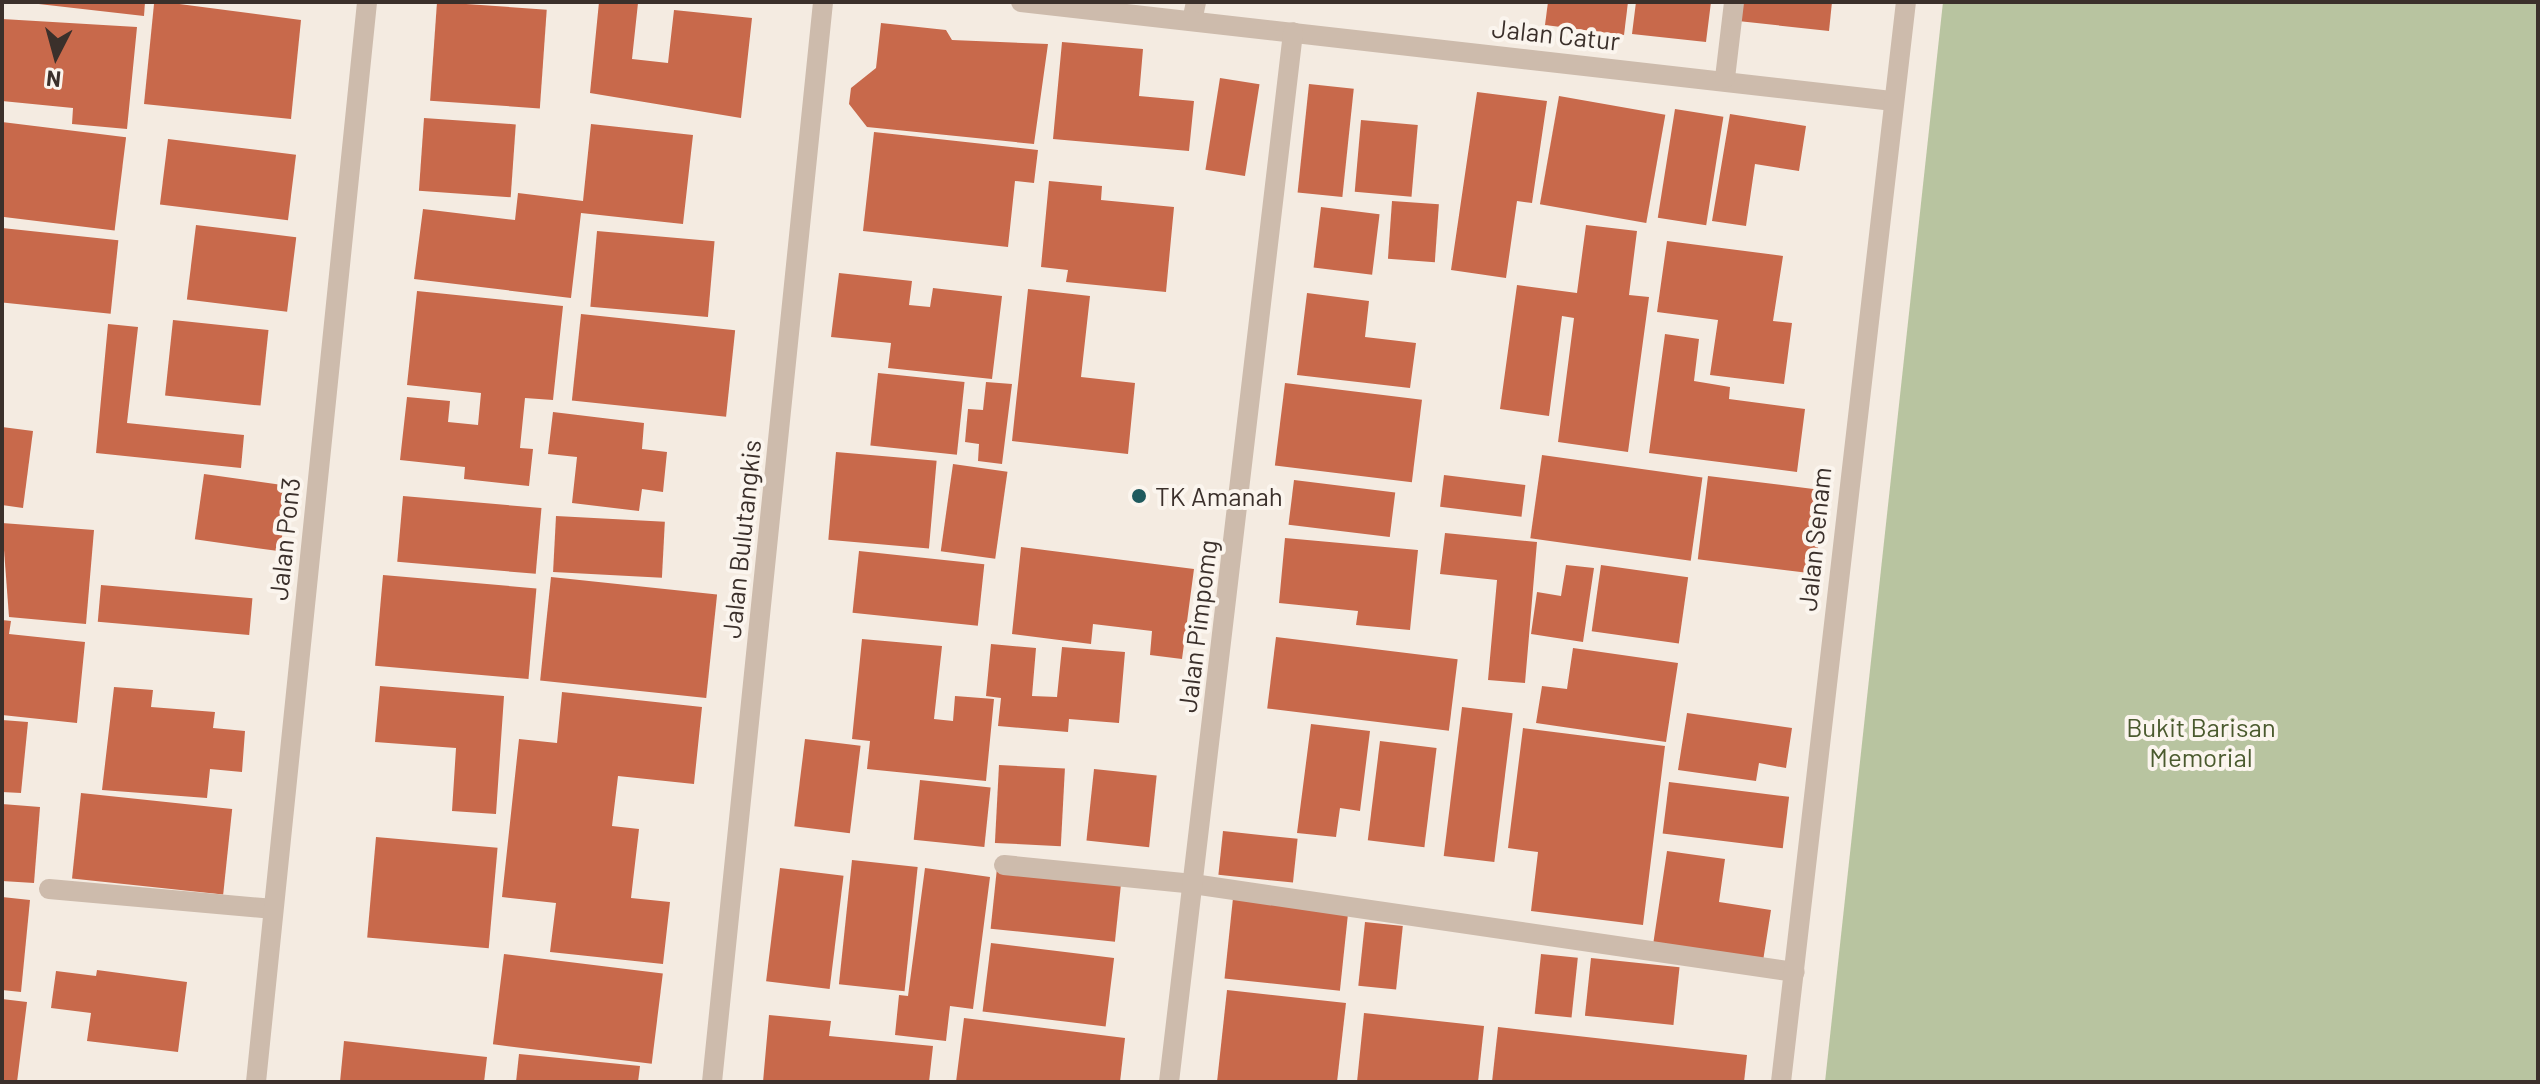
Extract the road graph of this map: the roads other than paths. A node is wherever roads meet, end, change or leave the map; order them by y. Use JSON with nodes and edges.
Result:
{"nodes":[{"id":1,"x":367,"y":2,"type":"edge"},
{"id":2,"x":823,"y":2,"type":"edge"},
{"id":3,"x":1021,"y":2,"type":"edge"},
{"id":4,"x":1734,"y":2,"type":"edge"},
{"id":5,"x":1906,"y":2,"type":"edge"},
{"id":6,"x":1194,"y":12,"type":"edge"},
{"id":7,"x":1293,"y":32,"type":"junction"},
{"id":8,"x":1725,"y":78,"type":"junction"},
{"id":9,"x":1893,"y":101,"type":"junction"},
{"id":10,"x":1004,"y":865,"type":"dead end"},
{"id":11,"x":1193,"y":884,"type":"junction"},
{"id":12,"x":49,"y":889,"type":"dead end"},
{"id":13,"x":271,"y":909,"type":"junction"},
{"id":14,"x":1795,"y":972,"type":"junction"},
{"id":15,"x":256,"y":1082,"type":"edge"},
{"id":16,"x":712,"y":1082,"type":"edge"},
{"id":17,"x":1169,"y":1082,"type":"edge"},
{"id":18,"x":1781,"y":1082,"type":"edge"}],
"edges":[{"from":1,"to":13,"type":"street","name":"Jalan Pon3"},
{"from":2,"to":16,"type":"street","name":"Jalan Bulutangkis"},
{"from":3,"to":6,"type":"street","name":"Jalan Catur"},
{"from":4,"to":8,"type":"street"},
{"from":5,"to":9,"type":"street","name":"Jalan Senam"},
{"from":6,"to":7,"type":"street","name":"Jalan Catur"},
{"from":7,"to":8,"type":"street","name":"Jalan Catur"},
{"from":7,"to":11,"type":"street","name":"Jalan Pimpomg"},
{"from":8,"to":9,"type":"street","name":"Jalan Catur"},
{"from":9,"to":14,"type":"street","name":"Jalan Senam"},
{"from":10,"to":11,"type":"street"},
{"from":11,"to":14,"type":"street"},
{"from":11,"to":17,"type":"street","name":"Jalan Pimpomg"},
{"from":12,"to":13,"type":"street"},
{"from":13,"to":15,"type":"street","name":"Jalan Pon3"},
{"from":14,"to":18,"type":"street","name":"Jalan Senam"}]}
